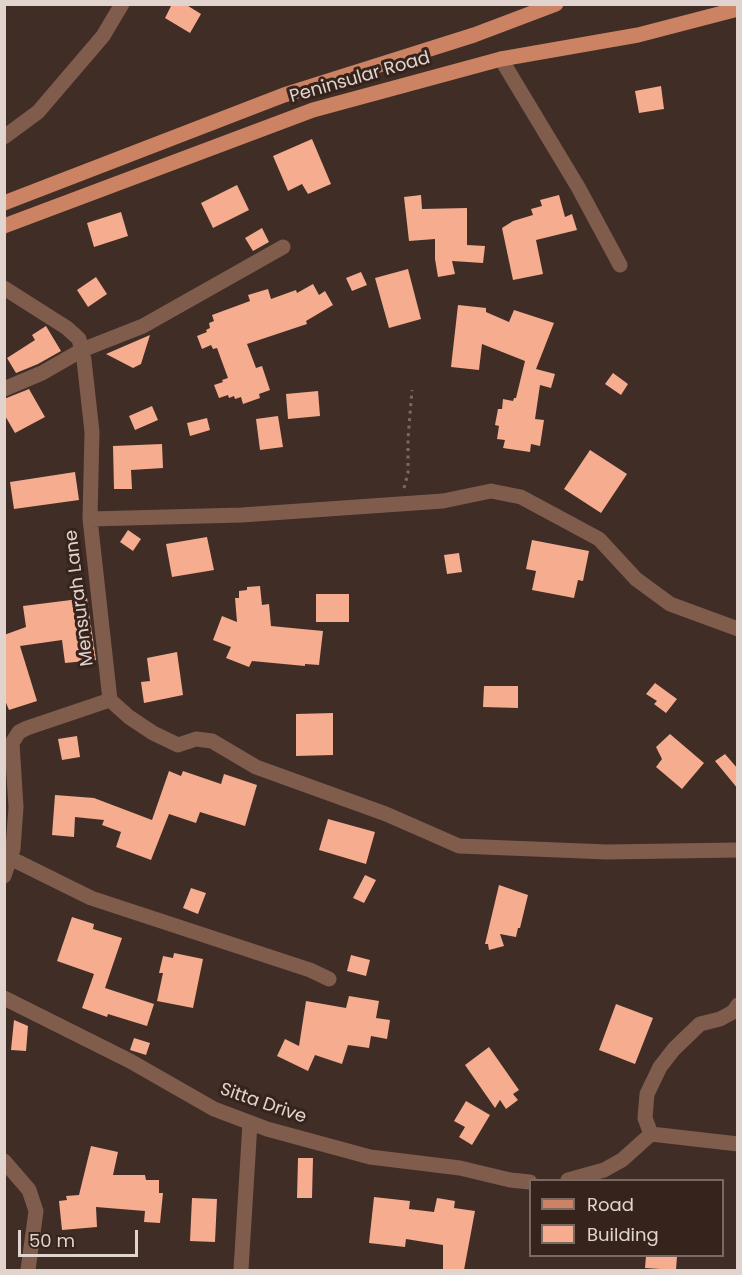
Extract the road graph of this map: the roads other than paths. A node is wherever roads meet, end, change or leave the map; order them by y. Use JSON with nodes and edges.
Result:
{"nodes":[{"id":1,"x":122,"y":4,"type":"edge"},
{"id":2,"x":556,"y":4,"type":"edge"},
{"id":3,"x":738,"y":9,"type":"edge"},
{"id":4,"x":501,"y":59,"type":"junction"},
{"id":5,"x":4,"y":137,"type":"edge"},
{"id":6,"x":4,"y":203,"type":"edge"},
{"id":7,"x":4,"y":226,"type":"edge"},
{"id":8,"x":283,"y":246,"type":"dead end"},
{"id":9,"x":620,"y":265,"type":"dead end"},
{"id":10,"x":4,"y":288,"type":"edge"},
{"id":11,"x":82,"y":350,"type":"junction"},
{"id":12,"x":4,"y":389,"type":"edge"},
{"id":13,"x":90,"y":519,"type":"junction"},
{"id":14,"x":738,"y":629,"type":"edge"},
{"id":15,"x":110,"y":700,"type":"junction"},
{"id":16,"x":738,"y":850,"type":"edge"},
{"id":17,"x":10,"y":858,"type":"junction"},
{"id":18,"x":4,"y":876,"type":"edge"},
{"id":19,"x":329,"y":979,"type":"dead end"},
{"id":20,"x":4,"y":998,"type":"edge"},
{"id":21,"x":738,"y":1005,"type":"edge"},
{"id":22,"x":250,"y":1123,"type":"junction"},
{"id":23,"x":651,"y":1134,"type":"junction"},
{"id":24,"x":738,"y":1144,"type":"edge"},
{"id":25,"x":4,"y":1161,"type":"edge"},
{"id":26,"x":572,"y":1179,"type":"edge"},
{"id":27,"x":529,"y":1182,"type":"edge"},
{"id":28,"x":28,"y":1270,"type":"edge"},
{"id":29,"x":241,"y":1270,"type":"edge"}],
"edges":[{"from":1,"to":5,"type":"street"},
{"from":2,"to":6,"type":"main road","name":"Peninsular Road"},
{"from":3,"to":4,"type":"main road","name":"Peninsular Road"},
{"from":4,"to":7,"type":"main road","name":"Peninsular Road"},
{"from":4,"to":9,"type":"street"},
{"from":8,"to":11,"type":"street"},
{"from":10,"to":11,"type":"street","name":"Mensurah Lane"},
{"from":11,"to":12,"type":"street"},
{"from":11,"to":13,"type":"street","name":"Mensurah Lane"},
{"from":13,"to":14,"type":"street"},
{"from":13,"to":15,"type":"street","name":"Mensurah Lane"},
{"from":15,"to":16,"type":"street"},
{"from":15,"to":17,"type":"street"},
{"from":17,"to":18,"type":"street"},
{"from":17,"to":19,"type":"street"},
{"from":20,"to":22,"type":"street","name":"Sitta Drive"},
{"from":21,"to":23,"type":"street"},
{"from":22,"to":27,"type":"street","name":"Sitta Drive"},
{"from":22,"to":29,"type":"street"},
{"from":23,"to":24,"type":"street"},
{"from":23,"to":26,"type":"street"},
{"from":25,"to":28,"type":"street"}]}
